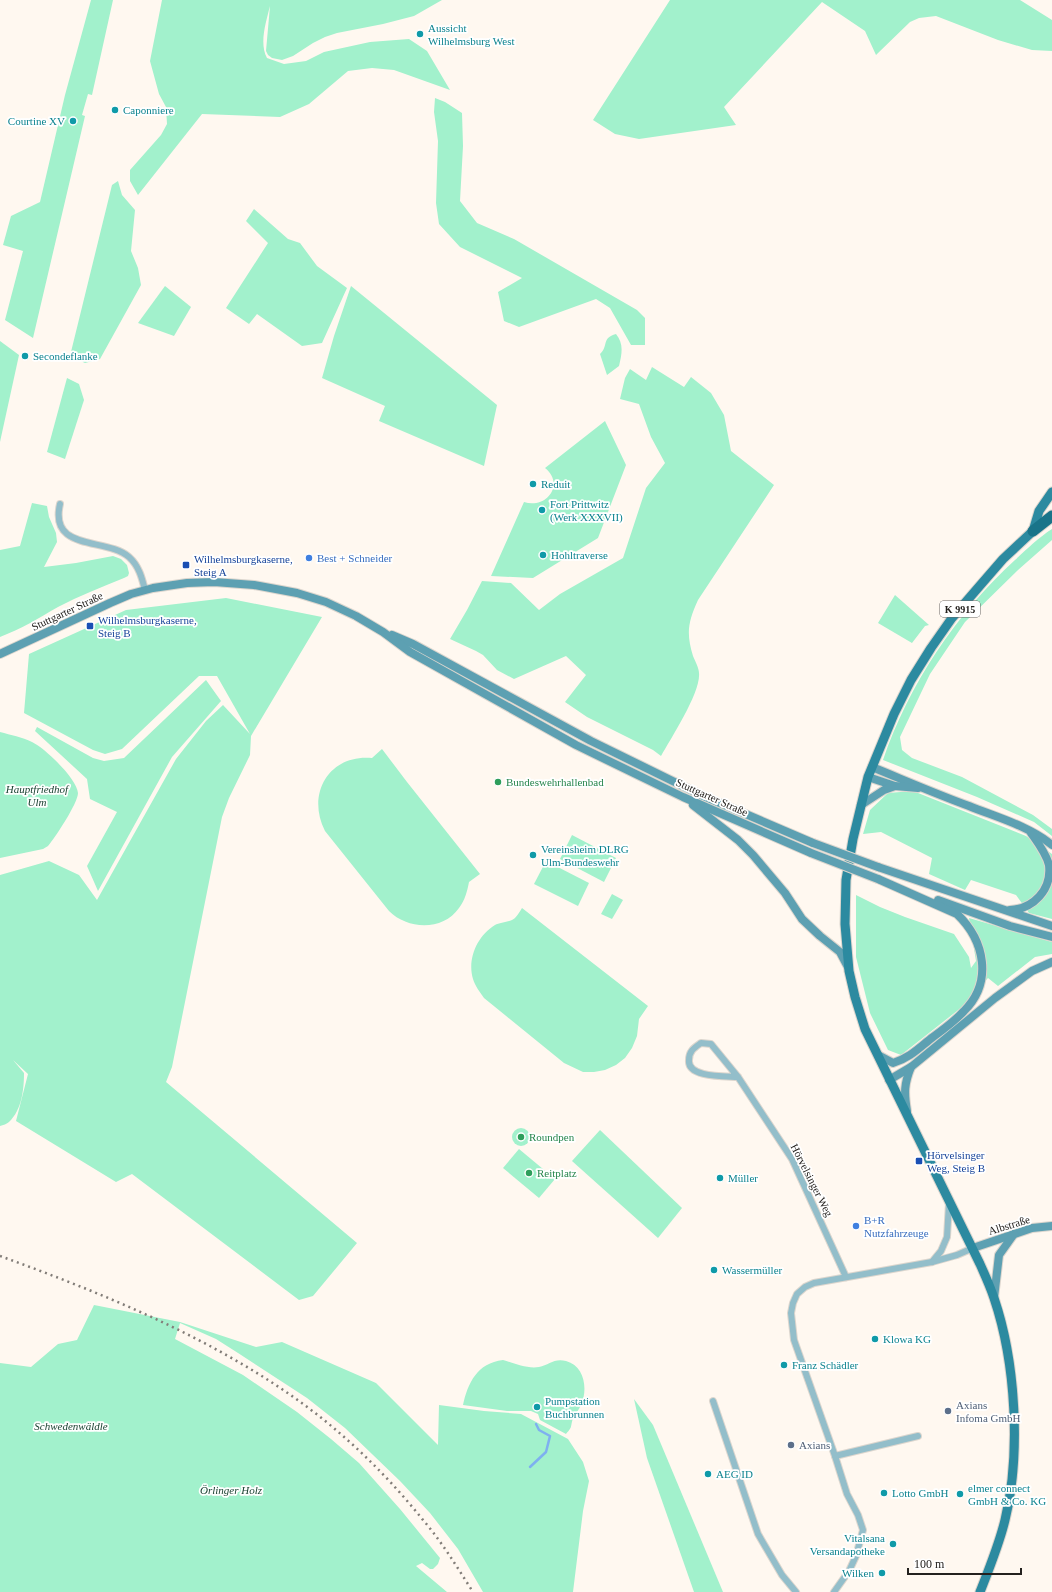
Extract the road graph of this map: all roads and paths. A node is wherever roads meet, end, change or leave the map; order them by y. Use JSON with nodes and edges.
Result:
{"nodes":[{"id":1,"x":1052,"y":492,"type":"edge"},
{"id":2,"x":60,"y":504,"type":"dead end"},
{"id":3,"x":1052,"y":516,"type":"edge"},
{"id":4,"x":1033,"y":531,"type":"junction"},
{"id":5,"x":145,"y":590,"type":"junction"},
{"id":6,"x":383,"y":632,"type":"junction"},
{"id":7,"x":0,"y":654,"type":"edge"},
{"id":8,"x":872,"y":767,"type":"junction"},
{"id":9,"x":868,"y":777,"type":"junction"},
{"id":10,"x":895,"y":786,"type":"junction"},
{"id":11,"x":921,"y":788,"type":"junction"},
{"id":12,"x":683,"y":797,"type":"junction"},
{"id":13,"x":861,"y":805,"type":"junction"},
{"id":14,"x":1031,"y":832,"type":"junction"},
{"id":15,"x":1052,"y":845,"type":"edge"},
{"id":16,"x":878,"y":879,"type":"junction"},
{"id":17,"x":1007,"y":910,"type":"junction"},
{"id":18,"x":1052,"y":926,"type":"edge"},
{"id":19,"x":1052,"y":937,"type":"edge"},
{"id":20,"x":1052,"y":962,"type":"edge"},
{"id":21,"x":850,"y":970,"type":"junction"},
{"id":22,"x":878,"y":1056,"type":"junction"},
{"id":23,"x":911,"y":1067,"type":"junction"},
{"id":24,"x":738,"y":1078,"type":"junction"},
{"id":25,"x":889,"y":1080,"type":"junction"},
{"id":26,"x":908,"y":1117,"type":"junction"},
{"id":27,"x":949,"y":1199,"type":"junction"},
{"id":28,"x":1052,"y":1226,"type":"edge"},
{"id":29,"x":1014,"y":1234,"type":"junction"},
{"id":30,"x":973,"y":1248,"type":"junction"},
{"id":31,"x":932,"y":1262,"type":"junction"},
{"id":32,"x":846,"y":1277,"type":"junction"},
{"id":33,"x":994,"y":1298,"type":"junction"},
{"id":34,"x":713,"y":1401,"type":"dead end"},
{"id":35,"x":918,"y":1436,"type":"dead end"},
{"id":36,"x":835,"y":1456,"type":"junction"},
{"id":37,"x":796,"y":1592,"type":"edge"},
{"id":38,"x":834,"y":1592,"type":"edge"},
{"id":39,"x":980,"y":1592,"type":"edge"}],
"edges":[{"from":1,"to":4,"type":"main road"},
{"from":2,"to":5,"type":"street"},
{"from":3,"to":4,"type":"highway","number":"K 9915"},
{"from":4,"to":8,"type":"main road","number":"K 9915"},
{"from":5,"to":6,"type":"main road","name":"Stuttgarter Straße"},
{"from":5,"to":7,"type":"main road","name":"Stuttgarter Straße"},
{"from":6,"to":12,"type":"main road","name":"Stuttgarter Straße"},
{"from":6,"to":17,"type":"main road","name":"Stuttgarter Straße","bridge":true},
{"from":8,"to":9,"type":"main road","number":"K 9915"},
{"from":8,"to":11,"type":"main road"},
{"from":9,"to":10,"type":"main road"},
{"from":9,"to":13,"type":"main road","number":"K 9915"},
{"from":10,"to":11,"type":"main road"},
{"from":10,"to":13,"type":"main road"},
{"from":11,"to":14,"type":"main road"},
{"from":12,"to":16,"type":"main road","name":"Stuttgarter Straße","bridge":true},
{"from":12,"to":21,"type":"main road"},
{"from":13,"to":21,"type":"main road","number":"K 9915"},
{"from":14,"to":15,"type":"main road"},
{"from":14,"to":17,"type":"main road"},
{"from":16,"to":19,"type":"main road","name":"Stuttgarter Straße"},
{"from":16,"to":22,"type":"main road"},
{"from":17,"to":18,"type":"main road","name":"Stuttgarter Straße"},
{"from":20,"to":23,"type":"main road"},
{"from":21,"to":22,"type":"main road","number":"K 9915"},
{"from":22,"to":25,"type":"main road","number":"K 9915"},
{"from":23,"to":25,"type":"main road"},
{"from":23,"to":26,"type":"main road"},
{"from":24,"to":24,"type":"street","name":"Hörvelsinger Weg"},
{"from":24,"to":32,"type":"street","name":"Hörvelsinger Weg"},
{"from":25,"to":26,"type":"main road","number":"K 9915"},
{"from":26,"to":27,"type":"main road","number":"K 9915"},
{"from":27,"to":30,"type":"main road","number":"K 9915"},
{"from":27,"to":31,"type":"street"},
{"from":28,"to":29,"type":"main road","name":"Albstraße"},
{"from":29,"to":30,"type":"main road","name":"Albstraße"},
{"from":29,"to":33,"type":"main road"},
{"from":30,"to":31,"type":"street"},
{"from":30,"to":33,"type":"main road","number":"K 9915"},
{"from":31,"to":32,"type":"street"},
{"from":32,"to":36,"type":"street"},
{"from":33,"to":39,"type":"main road","number":"K 9915"},
{"from":34,"to":37,"type":"street"},
{"from":35,"to":36,"type":"street"},
{"from":36,"to":38,"type":"street"}]}
